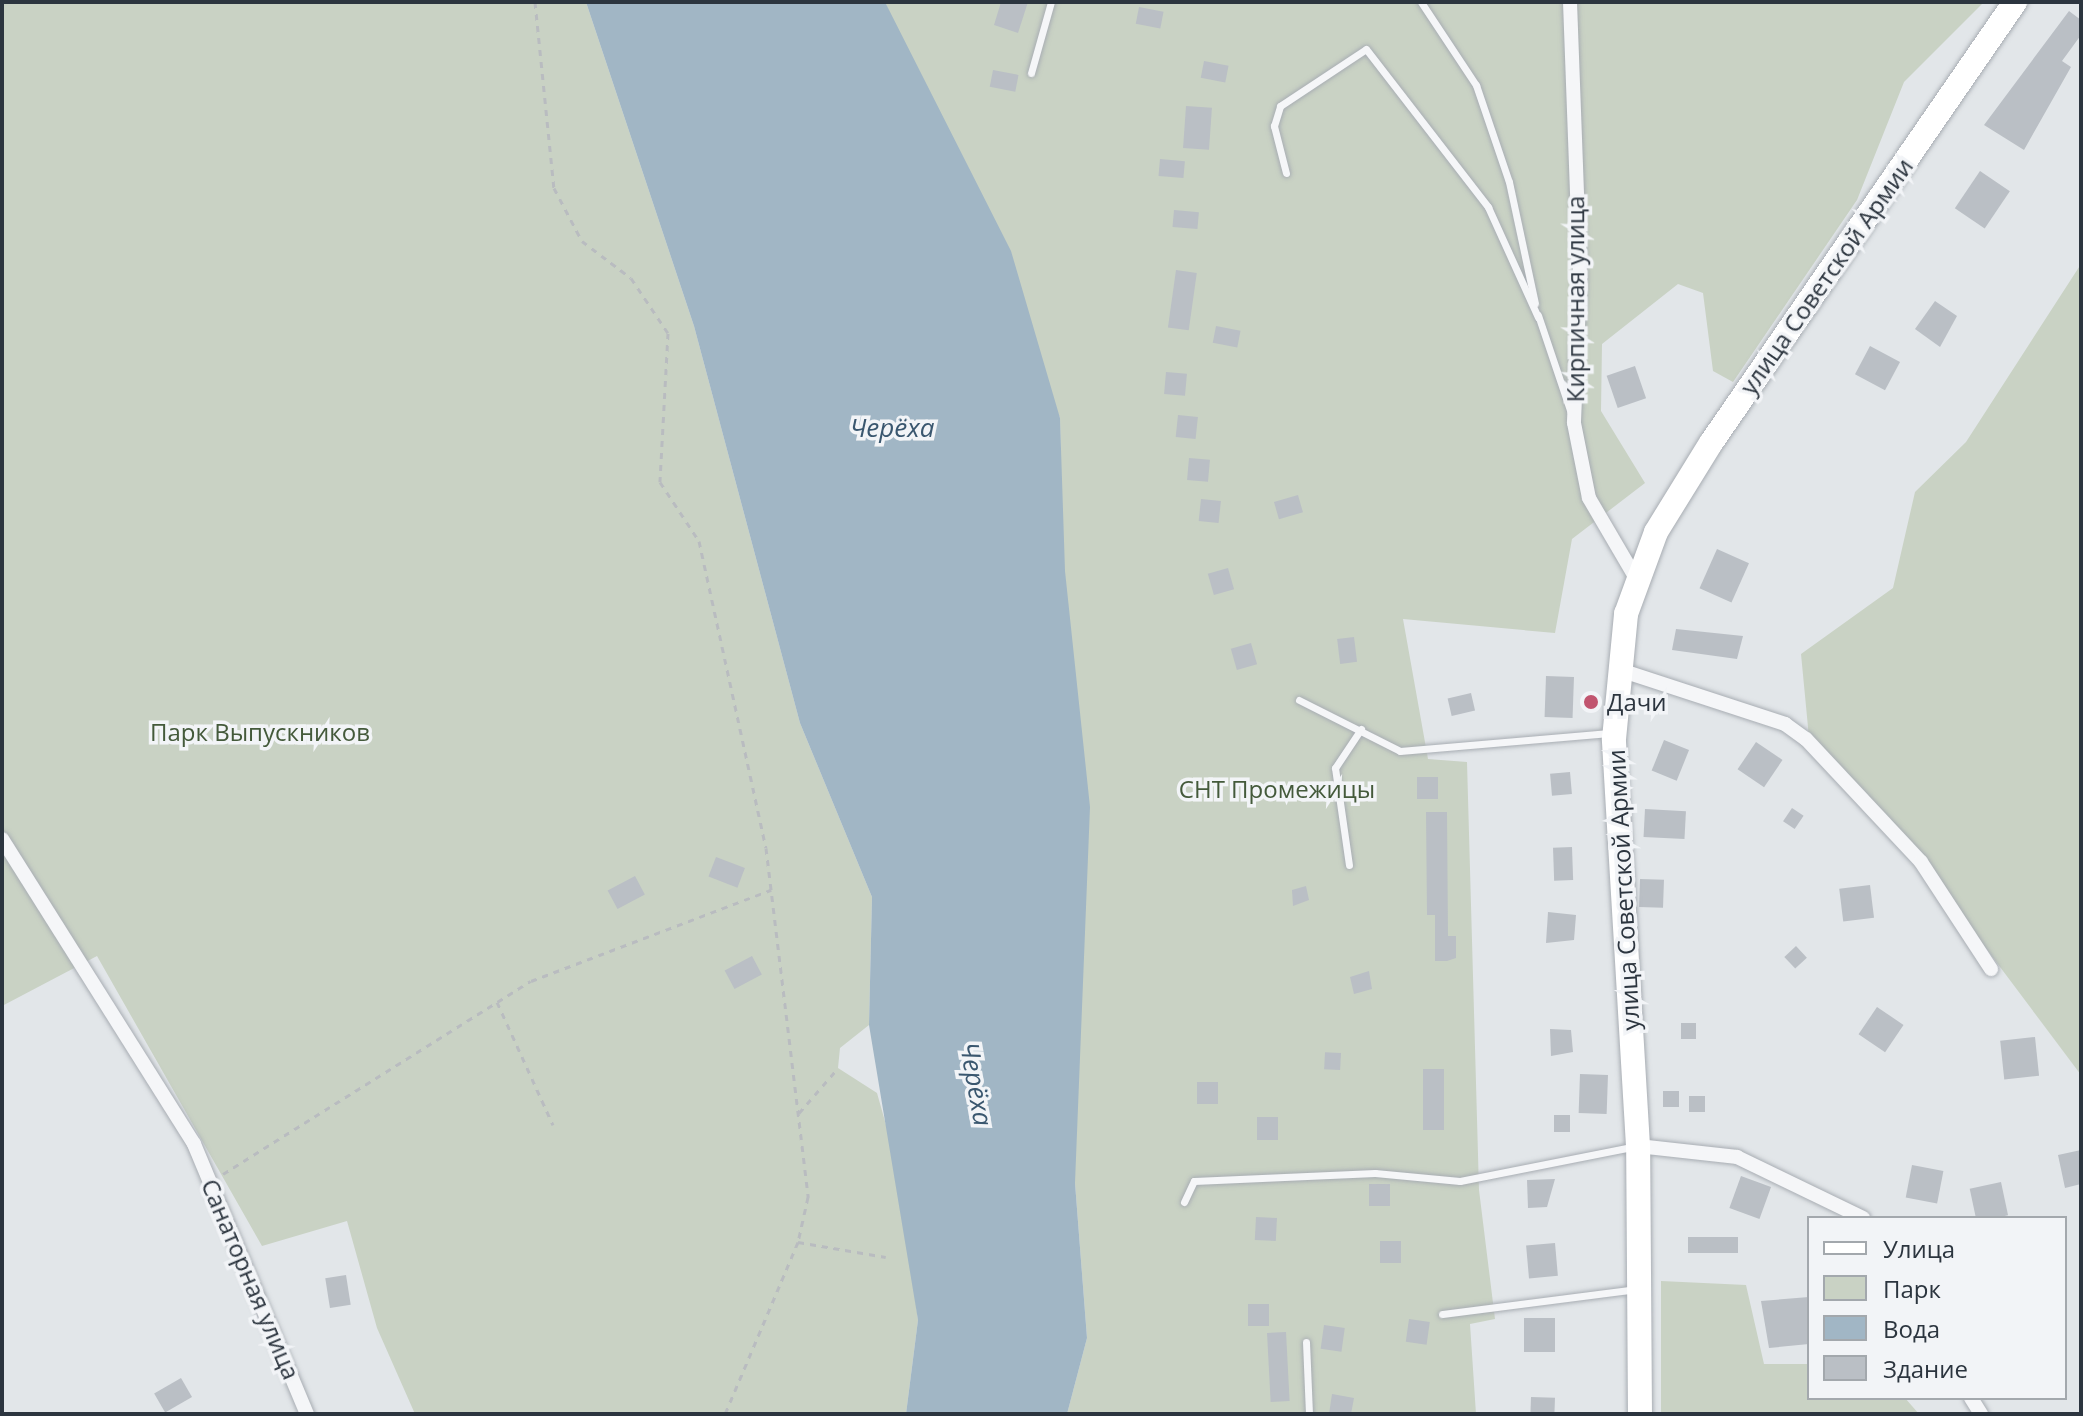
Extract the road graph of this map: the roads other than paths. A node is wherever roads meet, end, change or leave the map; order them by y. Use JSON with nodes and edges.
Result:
{"nodes":[{"id":1,"x":1051,"y":2,"type":"edge"},
{"id":2,"x":1421,"y":2,"type":"edge"},
{"id":3,"x":1570,"y":2,"type":"edge"},
{"id":4,"x":2015,"y":2,"type":"edge"},
{"id":5,"x":1031,"y":73,"type":"dead end"},
{"id":6,"x":1286,"y":173,"type":"dead end"},
{"id":7,"x":1538,"y":317,"type":"junction"},
{"id":8,"x":1574,"y":423,"type":"junction"},
{"id":9,"x":1638,"y":582,"type":"junction"},
{"id":10,"x":1617,"y":669,"type":"junction"},
{"id":11,"x":1299,"y":700,"type":"dead end"},
{"id":12,"x":1361,"y":729,"type":"junction"},
{"id":13,"x":1614,"y":733,"type":"junction"},
{"id":14,"x":2,"y":839,"type":"edge"},
{"id":15,"x":1349,"y":865,"type":"dead end"},
{"id":16,"x":1991,"y":969,"type":"dead end"},
{"id":17,"x":1638,"y":1146,"type":"junction"},
{"id":18,"x":1184,"y":1202,"type":"dead end"},
{"id":19,"x":1859,"y":1216,"type":"edge"},
{"id":20,"x":1639,"y":1289,"type":"junction"},
{"id":21,"x":1442,"y":1314,"type":"dead end"},
{"id":22,"x":1306,"y":1342,"type":"dead end"},
{"id":23,"x":307,"y":1414,"type":"edge"},
{"id":24,"x":1309,"y":1414,"type":"edge"},
{"id":25,"x":1640,"y":1414,"type":"edge"}],
"edges":[{"from":1,"to":5,"type":"lane"},
{"from":2,"to":7,"type":"lane"},
{"from":3,"to":8,"type":"street","name":"Кирпичная улица"},
{"from":4,"to":9,"type":"main road","name":"улица Советской Армии"},
{"from":6,"to":7,"type":"lane"},
{"from":7,"to":8,"type":"lane"},
{"from":8,"to":9,"type":"street","name":"Кирпичная улица"},
{"from":9,"to":10,"type":"main road","name":"улица Советской Армии"},
{"from":10,"to":13,"type":"main road","name":"улица Советской Армии"},
{"from":10,"to":16,"type":"street"},
{"from":11,"to":12,"type":"lane"},
{"from":12,"to":13,"type":"lane"},
{"from":12,"to":15,"type":"lane"},
{"from":13,"to":17,"type":"main road","name":"улица Советской Армии"},
{"from":14,"to":23,"type":"street","name":"Санаторная улица"},
{"from":17,"to":18,"type":"lane"},
{"from":17,"to":19,"type":"street"},
{"from":17,"to":20,"type":"main road","name":"улица Советской Армии"},
{"from":20,"to":21,"type":"lane"},
{"from":20,"to":25,"type":"main road","name":"улица Советской Армии"},
{"from":22,"to":24,"type":"lane"}]}
